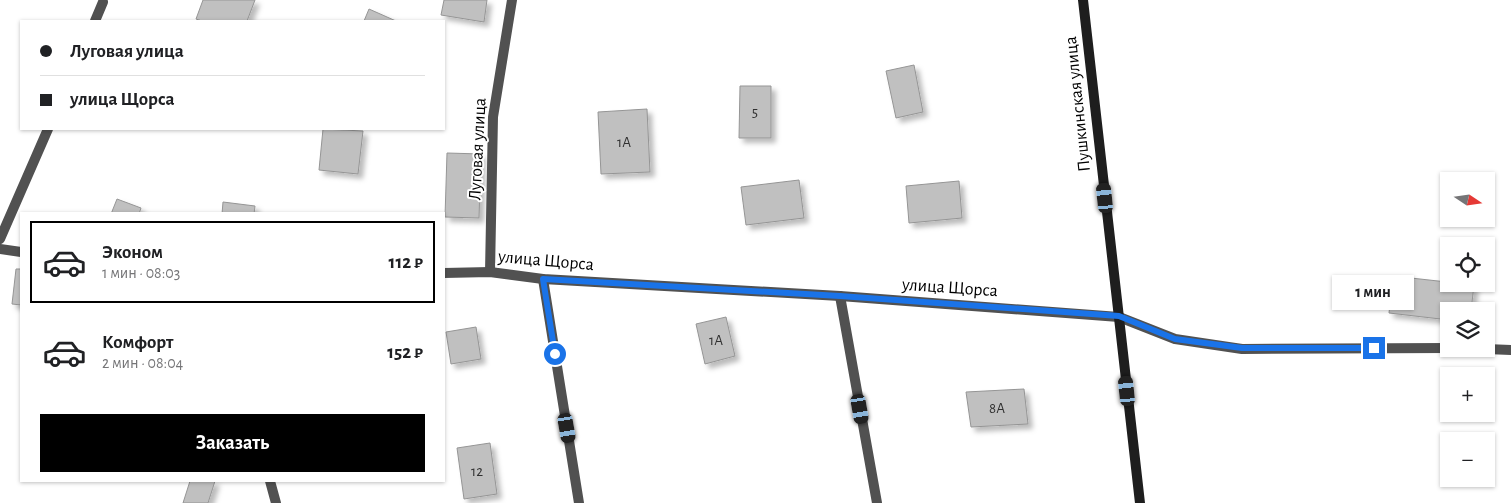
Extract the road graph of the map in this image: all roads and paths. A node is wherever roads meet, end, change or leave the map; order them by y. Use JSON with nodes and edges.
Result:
{"nodes":[{"id":1,"x":512,"y":0,"type":"edge"},
{"id":2,"x":1083,"y":0,"type":"edge"},
{"id":3,"x":103,"y":2,"type":"dead end"},
{"id":4,"x":95,"y":20,"type":"edge"},
{"id":5,"x":48,"y":130,"type":"edge"},
{"id":6,"x":0,"y":239,"type":"edge"},
{"id":7,"x":0,"y":249,"type":"edge"},
{"id":8,"x":20,"y":252,"type":"edge"},
{"id":9,"x":490,"y":272,"type":"junction"},
{"id":10,"x":445,"y":273,"type":"edge"},
{"id":11,"x":543,"y":279,"type":"junction"},
{"id":12,"x":840,"y":296,"type":"junction"},
{"id":13,"x":1119,"y":316,"type":"junction"},
{"id":14,"x":1440,"y":348,"type":"edge"},
{"id":15,"x":1495,"y":349,"type":"edge"},
{"id":16,"x":1511,"y":350,"type":"edge"},
{"id":17,"x":270,"y":482,"type":"edge"},
{"id":18,"x":276,"y":503,"type":"edge"},
{"id":19,"x":579,"y":503,"type":"edge"},
{"id":20,"x":877,"y":503,"type":"edge"},
{"id":21,"x":1140,"y":503,"type":"edge"}],
"edges":[{"from":1,"to":9,"type":"street","name":"Луговая улица"},
{"from":2,"to":13,"type":"street","name":"Пушкинская улица"},
{"from":3,"to":4,"type":"street"},
{"from":5,"to":6,"type":"street"},
{"from":7,"to":8,"type":"street"},
{"from":9,"to":10,"type":"street","name":"улица Щорса"},
{"from":9,"to":11,"type":"street","name":"улица Щорса"},
{"from":11,"to":12,"type":"street","name":"улица Щорса"},
{"from":11,"to":19,"type":"street"},
{"from":12,"to":13,"type":"street","name":"улица Щорса"},
{"from":12,"to":20,"type":"street"},
{"from":13,"to":14,"type":"street","name":"улица Щорса"},
{"from":13,"to":21,"type":"street","name":"Пушкинская улица"},
{"from":15,"to":16,"type":"street"},
{"from":17,"to":18,"type":"street"}]}
